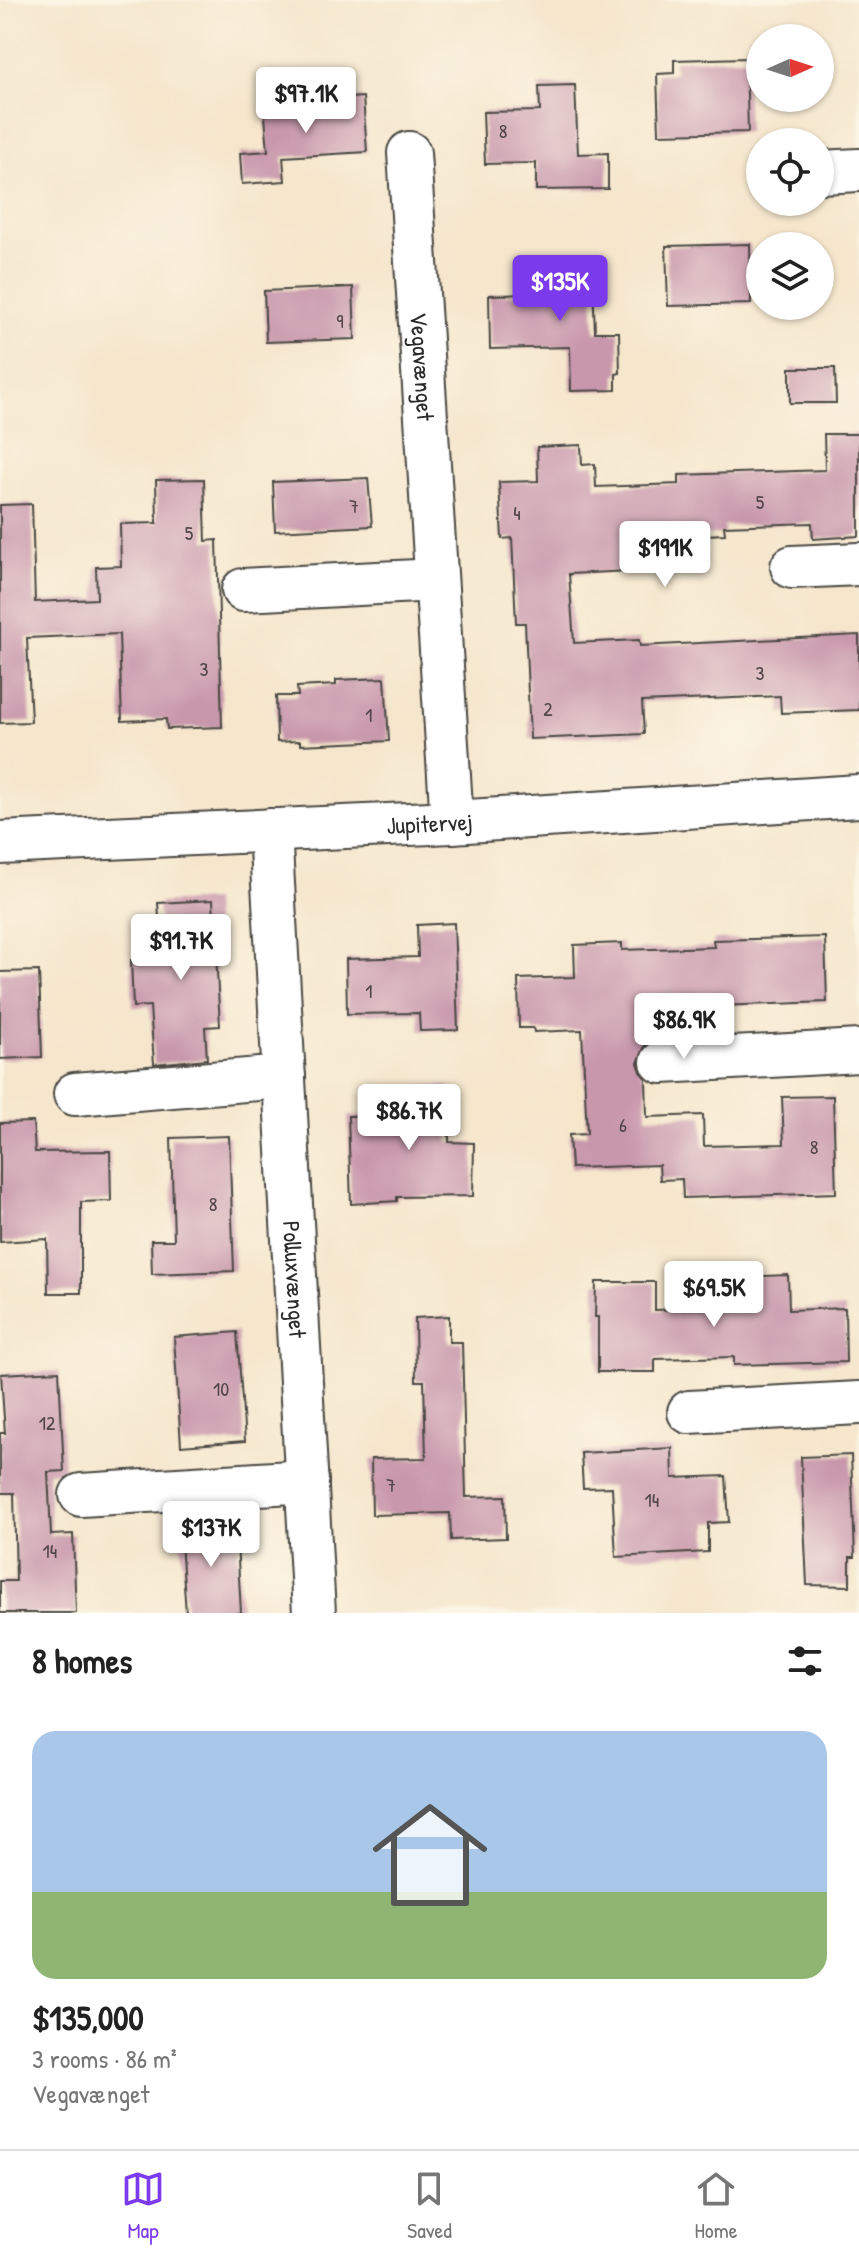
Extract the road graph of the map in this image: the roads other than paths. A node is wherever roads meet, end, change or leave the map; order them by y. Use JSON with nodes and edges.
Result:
{"nodes":[{"id":1,"x":409,"y":153,"type":"dead end"},
{"id":2,"x":859,"y":170,"type":"edge"},
{"id":3,"x":834,"y":171,"type":"edge"},
{"id":4,"x":859,"y":564,"type":"edge"},
{"id":5,"x":792,"y":567,"type":"dead end"},
{"id":6,"x":436,"y":580,"type":"junction"},
{"id":7,"x":243,"y":590,"type":"dead end"},
{"id":8,"x":859,"y":796,"type":"edge"},
{"id":9,"x":452,"y":822,"type":"junction"},
{"id":10,"x":270,"y":830,"type":"junction"},
{"id":11,"x":0,"y":843,"type":"edge"},
{"id":12,"x":859,"y":1051,"type":"edge"},
{"id":13,"x":662,"y":1062,"type":"dead end"},
{"id":14,"x":284,"y":1077,"type":"junction"},
{"id":15,"x":75,"y":1094,"type":"dead end"},
{"id":16,"x":859,"y":1403,"type":"edge"},
{"id":17,"x":689,"y":1412,"type":"dead end"},
{"id":18,"x":307,"y":1481,"type":"junction"},
{"id":19,"x":81,"y":1495,"type":"dead end"},
{"id":20,"x":314,"y":1613,"type":"edge"}],
"edges":[{"from":1,"to":6,"type":"street","name":"Vegavænget"},
{"from":2,"to":3,"type":"street"},
{"from":4,"to":5,"type":"street"},
{"from":6,"to":7,"type":"street"},
{"from":6,"to":9,"type":"street","name":"Vegavænget"},
{"from":8,"to":9,"type":"street","name":"Jupitervej"},
{"from":9,"to":10,"type":"street","name":"Jupitervej"},
{"from":10,"to":11,"type":"street","name":"Jupitervej"},
{"from":10,"to":14,"type":"street","name":"Polluxvænget"},
{"from":12,"to":13,"type":"street"},
{"from":14,"to":15,"type":"street"},
{"from":14,"to":18,"type":"street","name":"Polluxvænget"},
{"from":16,"to":17,"type":"street"},
{"from":18,"to":19,"type":"street"},
{"from":18,"to":20,"type":"street","name":"Polluxvænget"}]}
